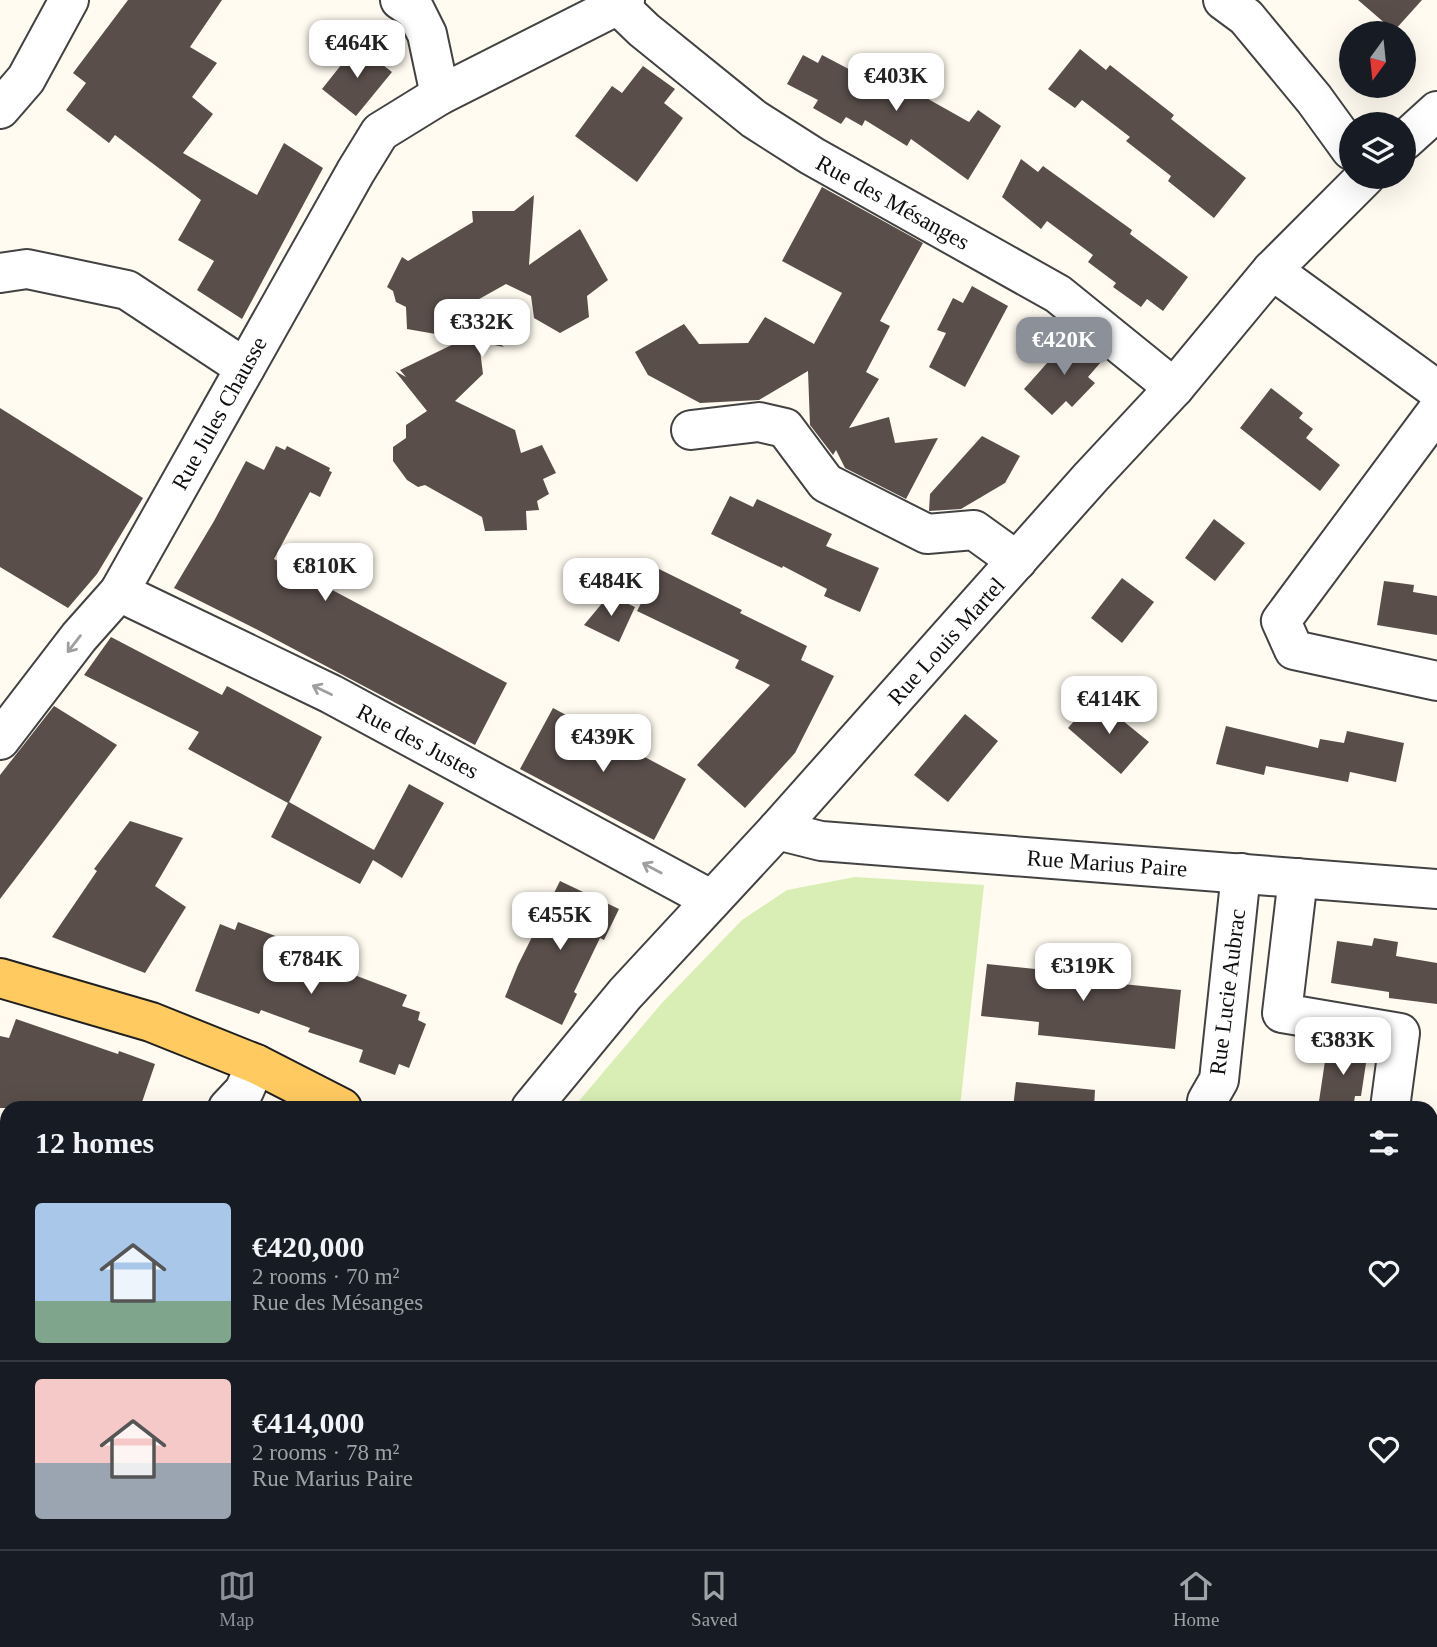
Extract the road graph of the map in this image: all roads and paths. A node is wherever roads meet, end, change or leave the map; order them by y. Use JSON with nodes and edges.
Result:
{"nodes":[{"id":1,"x":69,"y":0,"type":"edge"},
{"id":2,"x":400,"y":0,"type":"edge"},
{"id":3,"x":1223,"y":0,"type":"edge"},
{"id":4,"x":621,"y":2,"type":"edge"},
{"id":5,"x":440,"y":94,"type":"junction"},
{"id":6,"x":0,"y":109,"type":"edge"},
{"id":7,"x":1437,"y":111,"type":"edge"},
{"id":8,"x":1416,"y":130,"type":"edge"},
{"id":9,"x":1339,"y":133,"type":"edge"},
{"id":10,"x":1353,"y":189,"type":"edge"},
{"id":11,"x":1272,"y":270,"type":"junction"},
{"id":12,"x":0,"y":273,"type":"edge"},
{"id":13,"x":245,"y":368,"type":"junction"},
{"id":14,"x":1174,"y":388,"type":"junction"},
{"id":15,"x":1437,"y":390,"type":"edge"},
{"id":16,"x":1437,"y":411,"type":"edge"},
{"id":17,"x":691,"y":430,"type":"dead end"},
{"id":18,"x":1017,"y":561,"type":"junction"},
{"id":19,"x":119,"y":592,"type":"junction"},
{"id":20,"x":1437,"y":681,"type":"edge"},
{"id":21,"x":0,"y":740,"type":"edge"},
{"id":22,"x":777,"y":830,"type":"junction"},
{"id":23,"x":1241,"y":873,"type":"junction"},
{"id":24,"x":1298,"y":878,"type":"junction"},
{"id":25,"x":1437,"y":889,"type":"edge"},
{"id":26,"x":712,"y":900,"type":"junction"},
{"id":27,"x":0,"y":978,"type":"edge"},
{"id":28,"x":256,"y":1064,"type":"junction"},
{"id":29,"x":235,"y":1101,"type":"edge"},
{"id":30,"x":328,"y":1101,"type":"edge"},
{"id":31,"x":537,"y":1101,"type":"edge"},
{"id":32,"x":1206,"y":1101,"type":"edge"},
{"id":33,"x":1391,"y":1101,"type":"edge"}],
"edges":[{"from":1,"to":6,"type":"street"},
{"from":2,"to":5,"type":"street"},
{"from":3,"to":9,"type":"street"},
{"from":4,"to":5,"type":"street","name":"Rue Jules Chausse"},
{"from":4,"to":14,"type":"street","name":"Rue des Mésanges"},
{"from":5,"to":13,"type":"street","name":"Rue Jules Chausse"},
{"from":7,"to":8,"type":"street"},
{"from":10,"to":11,"type":"street","name":"Rue Louis Martel"},
{"from":11,"to":14,"type":"street","name":"Rue Louis Martel"},
{"from":11,"to":15,"type":"street"},
{"from":12,"to":13,"type":"street"},
{"from":13,"to":19,"type":"street","name":"Rue Jules Chausse"},
{"from":14,"to":18,"type":"street","name":"Rue Louis Martel"},
{"from":16,"to":20,"type":"street"},
{"from":17,"to":18,"type":"street"},
{"from":18,"to":22,"type":"street","name":"Rue Louis Martel"},
{"from":19,"to":21,"type":"street","name":"Rue Jules Chausse","one_way":true},
{"from":26,"to":19,"type":"street","name":"Rue des Justes","one_way":true},
{"from":22,"to":23,"type":"street","name":"Rue Marius Paire"},
{"from":22,"to":26,"type":"street","name":"Rue Louis Martel"},
{"from":23,"to":24,"type":"street","name":"Rue Marius Paire"},
{"from":23,"to":32,"type":"street","name":"Rue Lucie Aubrac"},
{"from":24,"to":25,"type":"street","name":"Rue Marius Paire"},
{"from":24,"to":33,"type":"street"},
{"from":26,"to":31,"type":"street","name":"Rue Louis Martel"},
{"from":27,"to":28,"type":"main road"},
{"from":28,"to":29,"type":"street"},
{"from":28,"to":30,"type":"main road"}]}
